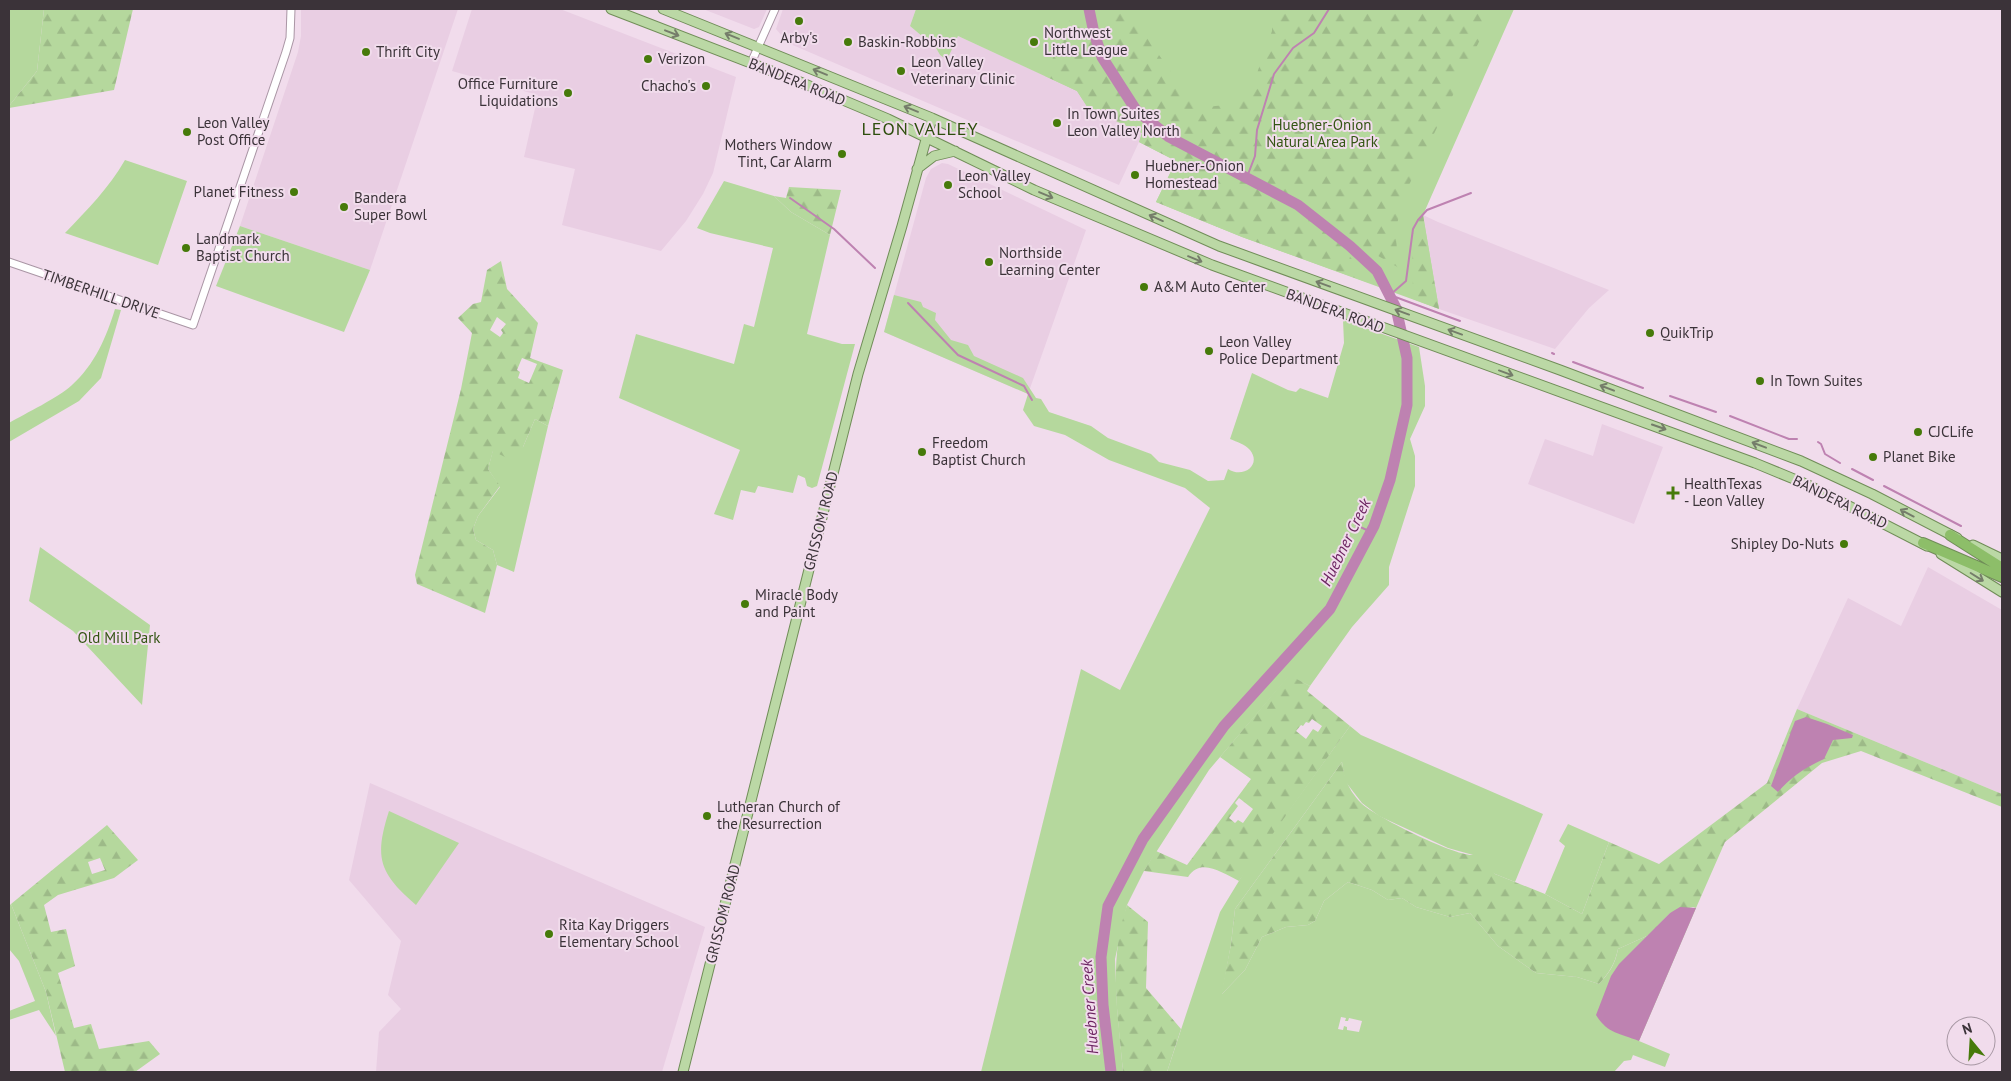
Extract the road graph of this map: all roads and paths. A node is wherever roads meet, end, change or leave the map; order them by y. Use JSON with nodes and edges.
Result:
{"nodes":[{"id":1,"x":291,"y":9,"type":"edge"},
{"id":2,"x":610,"y":9,"type":"edge"},
{"id":3,"x":663,"y":9,"type":"edge"},
{"id":4,"x":775,"y":9,"type":"edge"},
{"id":5,"x":628,"y":12,"type":"edge"},
{"id":6,"x":759,"y":47,"type":"junction"},
{"id":7,"x":751,"y":64,"type":"junction"},
{"id":8,"x":932,"y":118,"type":"junction"},
{"id":9,"x":926,"y":138,"type":"junction"},
{"id":10,"x":956,"y":151,"type":"junction"},
{"id":11,"x":917,"y":169,"type":"junction"},
{"id":12,"x":9,"y":262,"type":"edge"},
{"id":13,"x":1950,"y":535,"type":"junction"},
{"id":14,"x":1923,"y":543,"type":"junction"},
{"id":15,"x":2002,"y":559,"type":"edge"},
{"id":16,"x":2002,"y":568,"type":"edge"},
{"id":17,"x":2002,"y":577,"type":"edge"},
{"id":18,"x":2002,"y":592,"type":"edge"},
{"id":19,"x":683,"y":1072,"type":"edge"}],
"edges":[{"from":1,"to":12,"type":"street","name":"TIMBERHILL DRIVE"},
{"from":2,"to":5,"type":"main road","name":"BANDERA ROAD"},
{"from":6,"to":3,"type":"main road","name":"BANDERA ROAD","one_way":true},
{"from":4,"to":6,"type":"street"},
{"from":5,"to":7,"type":"main road","name":"BANDERA ROAD","one_way":true},
{"from":6,"to":7,"type":"street"},
{"from":8,"to":6,"type":"main road","name":"BANDERA ROAD","one_way":true},
{"from":7,"to":9,"type":"main road","name":"BANDERA ROAD"},
{"from":8,"to":9,"type":"main road","name":"GRISSOM ROAD"},
{"from":13,"to":8,"type":"main road","name":"BANDERA ROAD","one_way":true},
{"from":9,"to":10,"type":"main road","name":"BANDERA ROAD"},
{"from":9,"to":11,"type":"main road","name":"GRISSOM ROAD"},
{"from":10,"to":11,"type":"main road"},
{"from":10,"to":14,"type":"main road","name":"BANDERA ROAD","one_way":true},
{"from":11,"to":19,"type":"main road","name":"GRISSOM ROAD"},
{"from":13,"to":15,"type":"main road","name":"BANDERA ROAD"},
{"from":13,"to":16,"type":"highway"},
{"from":14,"to":17,"type":"highway"},
{"from":14,"to":18,"type":"main road","name":"BANDERA ROAD","one_way":true}]}
